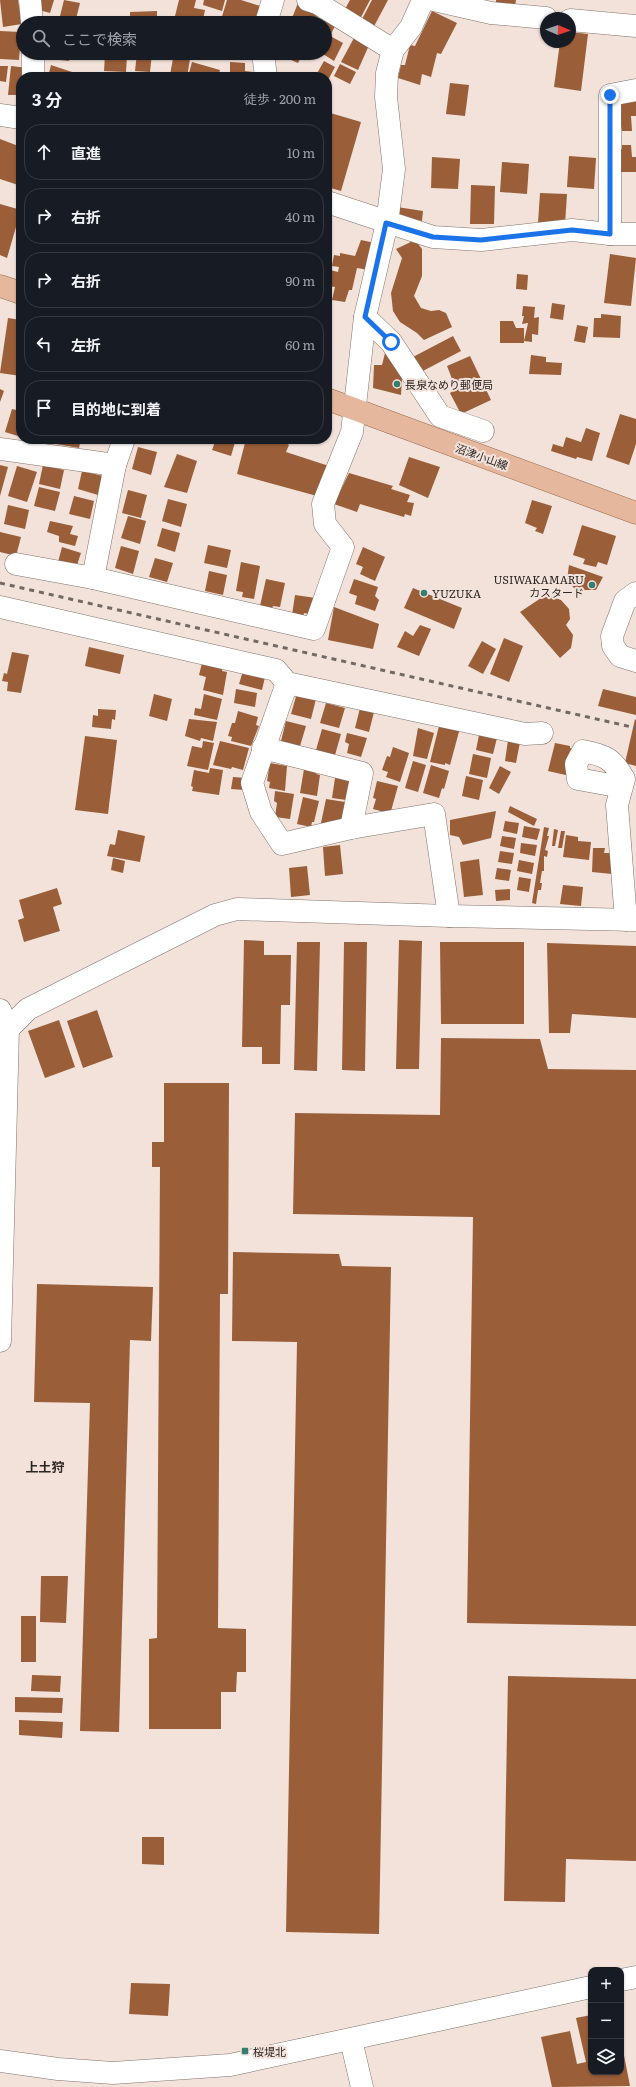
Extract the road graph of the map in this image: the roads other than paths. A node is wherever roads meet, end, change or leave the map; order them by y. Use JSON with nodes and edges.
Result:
{"nodes":[{"id":1,"x":30,"y":0,"type":"edge"},
{"id":2,"x":273,"y":0,"type":"edge"},
{"id":3,"x":308,"y":0,"type":"edge"},
{"id":4,"x":423,"y":0,"type":"edge"},
{"id":5,"x":434,"y":0,"type":"edge"},
{"id":6,"x":31,"y":16,"type":"edge"},
{"id":7,"x":268,"y":16,"type":"edge"},
{"id":8,"x":540,"y":17,"type":"edge"},
{"id":9,"x":576,"y":21,"type":"edge"},
{"id":10,"x":636,"y":26,"type":"edge"},
{"id":11,"x":393,"y":50,"type":"junction"},
{"id":12,"x":33,"y":60,"type":"edge"},
{"id":13,"x":263,"y":60,"type":"edge"},
{"id":14,"x":33,"y":72,"type":"edge"},
{"id":15,"x":265,"y":72,"type":"edge"},
{"id":16,"x":636,"y":90,"type":"edge"},
{"id":17,"x":0,"y":115,"type":"edge"},
{"id":18,"x":16,"y":117,"type":"edge"},
{"id":19,"x":332,"y":204,"type":"edge"},
{"id":20,"x":386,"y":223,"type":"junction"},
{"id":21,"x":610,"y":234,"type":"junction"},
{"id":22,"x":636,"y":234,"type":"edge"},
{"id":23,"x":0,"y":286,"type":"edge"},
{"id":24,"x":16,"y":292,"type":"edge"},
{"id":25,"x":365,"y":317,"type":"junction"},
{"id":26,"x":332,"y":401,"type":"edge"},
{"id":27,"x":354,"y":409,"type":"junction"},
{"id":28,"x":483,"y":431,"type":"dead end"},
{"id":29,"x":122,"y":444,"type":"edge"},
{"id":30,"x":0,"y":449,"type":"edge"},
{"id":31,"x":115,"y":465,"type":"junction"},
{"id":32,"x":636,"y":513,"type":"edge"},
{"id":33,"x":16,"y":564,"type":"dead end"},
{"id":34,"x":92,"y":578,"type":"junction"},
{"id":35,"x":636,"y":593,"type":"edge"},
{"id":36,"x":0,"y":606,"type":"edge"},
{"id":37,"x":636,"y":661,"type":"edge"},
{"id":38,"x":287,"y":682,"type":"junction"},
{"id":39,"x":542,"y":733,"type":"dead end"},
{"id":40,"x":263,"y":748,"type":"junction"},
{"id":41,"x":622,"y":787,"type":"dead end"},
{"id":42,"x":351,"y":828,"type":"junction"},
{"id":43,"x":449,"y":916,"type":"junction"},
{"id":44,"x":631,"y":920,"type":"edge"},
{"id":45,"x":4,"y":1019,"type":"edge"},
{"id":46,"x":3,"y":1102,"type":"edge"},
{"id":47,"x":2,"y":1171,"type":"edge"},
{"id":48,"x":1,"y":1269,"type":"edge"},
{"id":49,"x":0,"y":1342,"type":"edge"},
{"id":50,"x":636,"y":1977,"type":"edge"},
{"id":51,"x":624,"y":1979,"type":"edge"},
{"id":52,"x":588,"y":1988,"type":"edge"},
{"id":53,"x":351,"y":2040,"type":"junction"},
{"id":54,"x":0,"y":2061,"type":"edge"},
{"id":55,"x":362,"y":2087,"type":"edge"}],
"edges":[{"from":1,"to":6,"type":"street"},
{"from":2,"to":7,"type":"street"},
{"from":3,"to":11,"type":"street"},
{"from":4,"to":11,"type":"street"},
{"from":5,"to":8,"type":"street"},
{"from":9,"to":10,"type":"street"},
{"from":11,"to":20,"type":"street"},
{"from":12,"to":14,"type":"street"},
{"from":13,"to":15,"type":"street"},
{"from":16,"to":21,"type":"street"},
{"from":17,"to":18,"type":"street"},
{"from":19,"to":20,"type":"street"},
{"from":20,"to":21,"type":"street"},
{"from":20,"to":25,"type":"street"},
{"from":21,"to":22,"type":"street"},
{"from":23,"to":24,"type":"main road"},
{"from":25,"to":27,"type":"street"},
{"from":25,"to":28,"type":"street"},
{"from":26,"to":27,"type":"main road","name":"沼津小山線"},
{"from":27,"to":32,"type":"main road","name":"沼津小山線"},
{"from":27,"to":34,"type":"street"},
{"from":29,"to":31,"type":"street"},
{"from":30,"to":31,"type":"street"},
{"from":31,"to":34,"type":"street"},
{"from":33,"to":34,"type":"street"},
{"from":35,"to":37,"type":"street"},
{"from":36,"to":38,"type":"street"},
{"from":38,"to":39,"type":"street"},
{"from":38,"to":40,"type":"street"},
{"from":40,"to":42,"type":"street"},
{"from":40,"to":42,"type":"street"},
{"from":41,"to":44,"type":"street"},
{"from":42,"to":43,"type":"street"},
{"from":43,"to":44,"type":"street"},
{"from":43,"to":45,"type":"street"},
{"from":45,"to":46,"type":"street"},
{"from":46,"to":47,"type":"street"},
{"from":47,"to":48,"type":"street"},
{"from":48,"to":49,"type":"street"},
{"from":50,"to":51,"type":"street"},
{"from":52,"to":53,"type":"street"},
{"from":53,"to":54,"type":"street"},
{"from":53,"to":55,"type":"street"}]}
